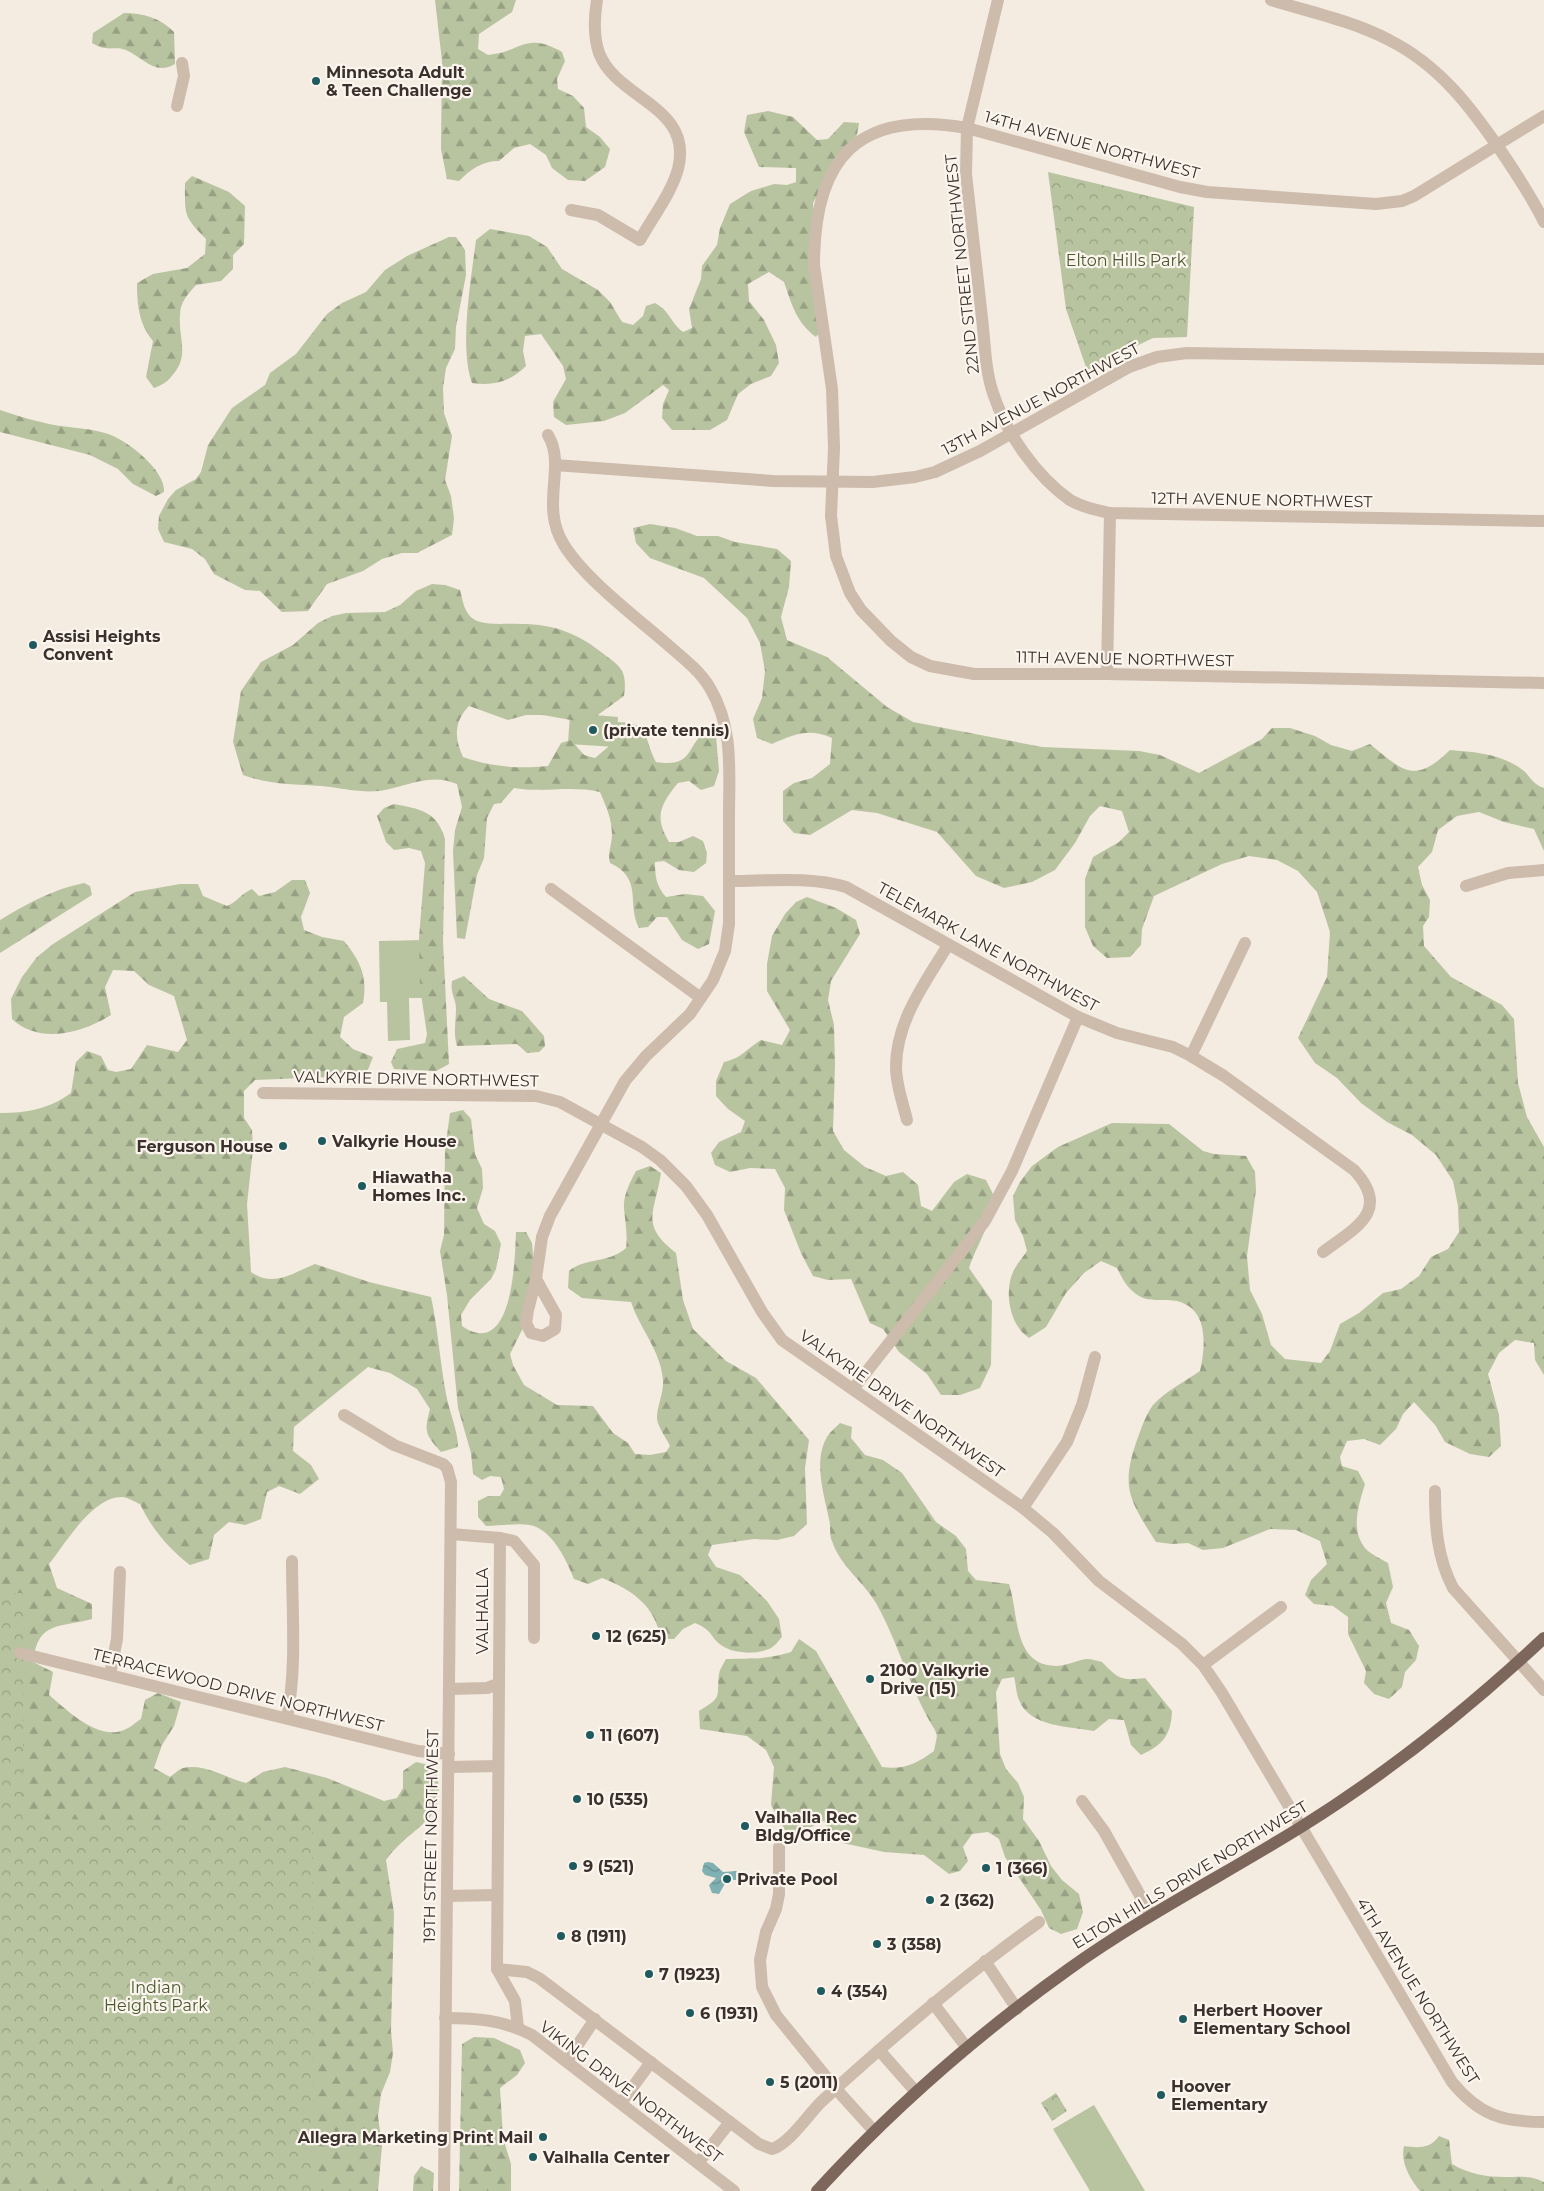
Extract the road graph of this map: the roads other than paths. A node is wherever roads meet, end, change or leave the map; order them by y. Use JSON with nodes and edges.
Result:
{"nodes":[{"id":1,"x":597,"y":0,"type":"edge"},
{"id":2,"x":998,"y":0,"type":"edge"},
{"id":3,"x":1271,"y":0,"type":"edge"},
{"id":4,"x":182,"y":63,"type":"dead end"},
{"id":5,"x":177,"y":106,"type":"dead end"},
{"id":6,"x":1544,"y":116,"type":"edge"},
{"id":7,"x":967,"y":128,"type":"junction"},
{"id":8,"x":1497,"y":145,"type":"junction"},
{"id":9,"x":571,"y":210,"type":"dead end"},
{"id":10,"x":1544,"y":222,"type":"edge"},
{"id":11,"x":1544,"y":359,"type":"edge"},
{"id":12,"x":1012,"y":433,"type":"junction"},
{"id":13,"x":548,"y":435,"type":"dead end"},
{"id":14,"x":555,"y":465,"type":"junction"},
{"id":15,"x":833,"y":482,"type":"junction"},
{"id":16,"x":1110,"y":513,"type":"junction"},
{"id":17,"x":1544,"y":522,"type":"edge"},
{"id":18,"x":1107,"y":674,"type":"junction"},
{"id":19,"x":1544,"y":683,"type":"edge"},
{"id":20,"x":1544,"y":870,"type":"edge"},
{"id":21,"x":730,"y":880,"type":"junction"},
{"id":22,"x":1466,"y":886,"type":"dead end"},
{"id":23,"x":551,"y":889,"type":"dead end"},
{"id":24,"x":1245,"y":943,"type":"dead end"},
{"id":25,"x":948,"y":945,"type":"junction"},
{"id":26,"x":701,"y":998,"type":"junction"},
{"id":27,"x":1078,"y":1017,"type":"junction"},
{"id":28,"x":1191,"y":1056,"type":"junction"},
{"id":29,"x":263,"y":1094,"type":"dead end"},
{"id":30,"x":907,"y":1120,"type":"dead end"},
{"id":31,"x":601,"y":1123,"type":"junction"},
{"id":32,"x":1323,"y":1252,"type":"dead end"},
{"id":33,"x":536,"y":1279,"type":"dead end"},
{"id":34,"x":1095,"y":1358,"type":"dead end"},
{"id":35,"x":853,"y":1389,"type":"junction"},
{"id":36,"x":344,"y":1415,"type":"dead end"},
{"id":37,"x":1434,"y":1490,"type":"dead end"},
{"id":38,"x":1023,"y":1508,"type":"junction"},
{"id":39,"x":450,"y":1534,"type":"junction"},
{"id":40,"x":500,"y":1538,"type":"junction"},
{"id":41,"x":292,"y":1561,"type":"dead end"},
{"id":42,"x":120,"y":1572,"type":"dead end"},
{"id":43,"x":1281,"y":1607,"type":"dead end"},
{"id":44,"x":534,"y":1638,"type":"dead end"},
{"id":45,"x":1544,"y":1638,"type":"edge"},
{"id":46,"x":20,"y":1653,"type":"dead end"},
{"id":47,"x":1518,"y":1662,"type":"junction"},
{"id":48,"x":1203,"y":1665,"type":"junction"},
{"id":49,"x":110,"y":1674,"type":"junction"},
{"id":50,"x":498,"y":1684,"type":"junction"},
{"id":51,"x":449,"y":1689,"type":"junction"},
{"id":52,"x":1544,"y":1690,"type":"edge"},
{"id":53,"x":287,"y":1718,"type":"junction"},
{"id":54,"x":449,"y":1761,"type":"junction"},
{"id":55,"x":498,"y":1766,"type":"junction"},
{"id":56,"x":1082,"y":1800,"type":"dead end"},
{"id":57,"x":1300,"y":1828,"type":"junction"},
{"id":58,"x":780,"y":1847,"type":"dead end"},
{"id":59,"x":497,"y":1895,"type":"junction"},
{"id":60,"x":447,"y":1896,"type":"junction"},
{"id":61,"x":1151,"y":1915,"type":"junction"},
{"id":62,"x":1039,"y":1922,"type":"dead end"},
{"id":63,"x":985,"y":1961,"type":"junction"},
{"id":64,"x":497,"y":1969,"type":"junction"},
{"id":65,"x":933,"y":2003,"type":"junction"},
{"id":66,"x":1017,"y":2009,"type":"junction"},
{"id":67,"x":445,"y":2018,"type":"junction"},
{"id":68,"x":596,"y":2019,"type":"junction"},
{"id":69,"x":518,"y":2028,"type":"junction"},
{"id":70,"x":967,"y":2048,"type":"junction"},
{"id":71,"x":879,"y":2050,"type":"junction"},
{"id":72,"x":568,"y":2061,"type":"junction"},
{"id":73,"x":651,"y":2062,"type":"junction"},
{"id":74,"x":836,"y":2089,"type":"junction"},
{"id":75,"x":916,"y":2092,"type":"junction"},
{"id":76,"x":621,"y":2103,"type":"junction"},
{"id":77,"x":730,"y":2122,"type":"junction"},
{"id":78,"x":1544,"y":2122,"type":"edge"},
{"id":79,"x":874,"y":2130,"type":"junction"},
{"id":80,"x":698,"y":2163,"type":"junction"},
{"id":81,"x":444,"y":2191,"type":"edge"},
{"id":82,"x":734,"y":2191,"type":"edge"},
{"id":83,"x":818,"y":2191,"type":"edge"}],
"edges":[{"from":1,"to":9,"type":"street"},
{"from":2,"to":7,"type":"street","name":"22ND STREET NORTHWEST"},
{"from":3,"to":8,"type":"street"},
{"from":4,"to":5,"type":"street"},
{"from":6,"to":8,"type":"street","name":"14TH AVENUE NORTHWEST"},
{"from":7,"to":8,"type":"street","name":"14TH AVENUE NORTHWEST"},
{"from":7,"to":12,"type":"street","name":"22ND STREET NORTHWEST"},
{"from":7,"to":15,"type":"street","name":"14TH AVENUE NORTHWEST"},
{"from":8,"to":10,"type":"street"},
{"from":11,"to":12,"type":"street","name":"13TH AVENUE NORTHWEST"},
{"from":12,"to":15,"type":"street","name":"13TH AVENUE NORTHWEST"},
{"from":12,"to":16,"type":"street","name":"12TH AVENUE NORTHWEST"},
{"from":13,"to":14,"type":"street"},
{"from":14,"to":15,"type":"street","name":"13TH AVENUE NORTHWEST"},
{"from":14,"to":21,"type":"street"},
{"from":15,"to":18,"type":"street","name":"11TH AVENUE NORTHWEST"},
{"from":16,"to":17,"type":"street","name":"12TH AVENUE NORTHWEST"},
{"from":16,"to":18,"type":"street"},
{"from":18,"to":19,"type":"street","name":"11TH AVENUE NORTHWEST"},
{"from":20,"to":22,"type":"street"},
{"from":21,"to":25,"type":"street","name":"TELEMARK LANE NORTHWEST"},
{"from":21,"to":26,"type":"street"},
{"from":23,"to":26,"type":"street"},
{"from":24,"to":28,"type":"street"},
{"from":25,"to":27,"type":"street","name":"TELEMARK LANE NORTHWEST"},
{"from":25,"to":30,"type":"street"},
{"from":26,"to":31,"type":"street"},
{"from":27,"to":28,"type":"street","name":"TELEMARK LANE NORTHWEST"},
{"from":27,"to":35,"type":"street"},
{"from":28,"to":32,"type":"street","name":"TELEMARK LANE NORTHWEST"},
{"from":29,"to":31,"type":"street","name":"VALKYRIE DRIVE NORTHWEST"},
{"from":31,"to":33,"type":"street"},
{"from":31,"to":35,"type":"street","name":"VALKYRIE DRIVE NORTHWEST"},
{"from":34,"to":38,"type":"street"},
{"from":35,"to":38,"type":"street","name":"VALKYRIE DRIVE NORTHWEST"},
{"from":36,"to":39,"type":"street","name":"19TH STREET NORTHWEST"},
{"from":37,"to":47,"type":"street"},
{"from":38,"to":48,"type":"street","name":"VALKYRIE DRIVE NORTHWEST"},
{"from":39,"to":40,"type":"street"},
{"from":39,"to":51,"type":"street","name":"19TH STREET NORTHWEST"},
{"from":40,"to":44,"type":"street"},
{"from":40,"to":50,"type":"street","name":"VALHALLA"},
{"from":41,"to":53,"type":"street"},
{"from":42,"to":49,"type":"street"},
{"from":43,"to":48,"type":"street"},
{"from":45,"to":47,"type":"main road","name":"ELTON HILLS DRIVE NORTHWEST"},
{"from":46,"to":49,"type":"street","name":"TERRACEWOOD DRIVE NORTHWEST"},
{"from":47,"to":52,"type":"street"},
{"from":47,"to":57,"type":"main road","name":"ELTON HILLS DRIVE NORTHWEST"},
{"from":48,"to":57,"type":"street","name":"VALKYRIE DRIVE NORTHWEST"},
{"from":49,"to":53,"type":"street","name":"TERRACEWOOD DRIVE NORTHWEST"},
{"from":50,"to":51,"type":"street"},
{"from":50,"to":55,"type":"street","name":"VALHALLA"},
{"from":51,"to":54,"type":"street","name":"19TH STREET NORTHWEST"},
{"from":53,"to":54,"type":"street","name":"TERRACEWOOD DRIVE NORTHWEST"},
{"from":54,"to":55,"type":"street"},
{"from":54,"to":60,"type":"street","name":"19TH STREET NORTHWEST"},
{"from":55,"to":59,"type":"street","name":"VALHALLA"},
{"from":56,"to":61,"type":"street"},
{"from":57,"to":61,"type":"main road","name":"ELTON HILLS DRIVE NORTHWEST"},
{"from":57,"to":78,"type":"street","name":"4TH AVENUE NORTHWEST"},
{"from":58,"to":74,"type":"street"},
{"from":59,"to":60,"type":"street"},
{"from":59,"to":64,"type":"street","name":"VALHALLA"},
{"from":60,"to":67,"type":"street","name":"19TH STREET NORTHWEST"},
{"from":61,"to":66,"type":"main road","name":"ELTON HILLS DRIVE NORTHWEST"},
{"from":62,"to":63,"type":"street"},
{"from":63,"to":65,"type":"street"},
{"from":63,"to":66,"type":"street"},
{"from":64,"to":68,"type":"street"},
{"from":64,"to":69,"type":"street"},
{"from":65,"to":70,"type":"street"},
{"from":65,"to":71,"type":"street"},
{"from":66,"to":70,"type":"main road","name":"ELTON HILLS DRIVE NORTHWEST"},
{"from":67,"to":69,"type":"street","name":"VIKING DRIVE NORTHWEST"},
{"from":67,"to":81,"type":"street","name":"19TH STREET NORTHWEST"},
{"from":68,"to":72,"type":"street"},
{"from":68,"to":73,"type":"street"},
{"from":69,"to":72,"type":"street","name":"VIKING DRIVE NORTHWEST"},
{"from":70,"to":75,"type":"main road","name":"ELTON HILLS DRIVE NORTHWEST"},
{"from":71,"to":74,"type":"street"},
{"from":71,"to":75,"type":"street"},
{"from":72,"to":76,"type":"street","name":"VIKING DRIVE NORTHWEST"},
{"from":73,"to":76,"type":"street"},
{"from":73,"to":77,"type":"street"},
{"from":74,"to":77,"type":"street"},
{"from":74,"to":79,"type":"street"},
{"from":75,"to":79,"type":"main road","name":"ELTON HILLS DRIVE NORTHWEST"},
{"from":76,"to":80,"type":"street","name":"VIKING DRIVE NORTHWEST"},
{"from":77,"to":80,"type":"street"},
{"from":79,"to":83,"type":"main road","name":"ELTON HILLS DRIVE NORTHWEST"},
{"from":80,"to":82,"type":"street","name":"VIKING DRIVE NORTHWEST"}]}
